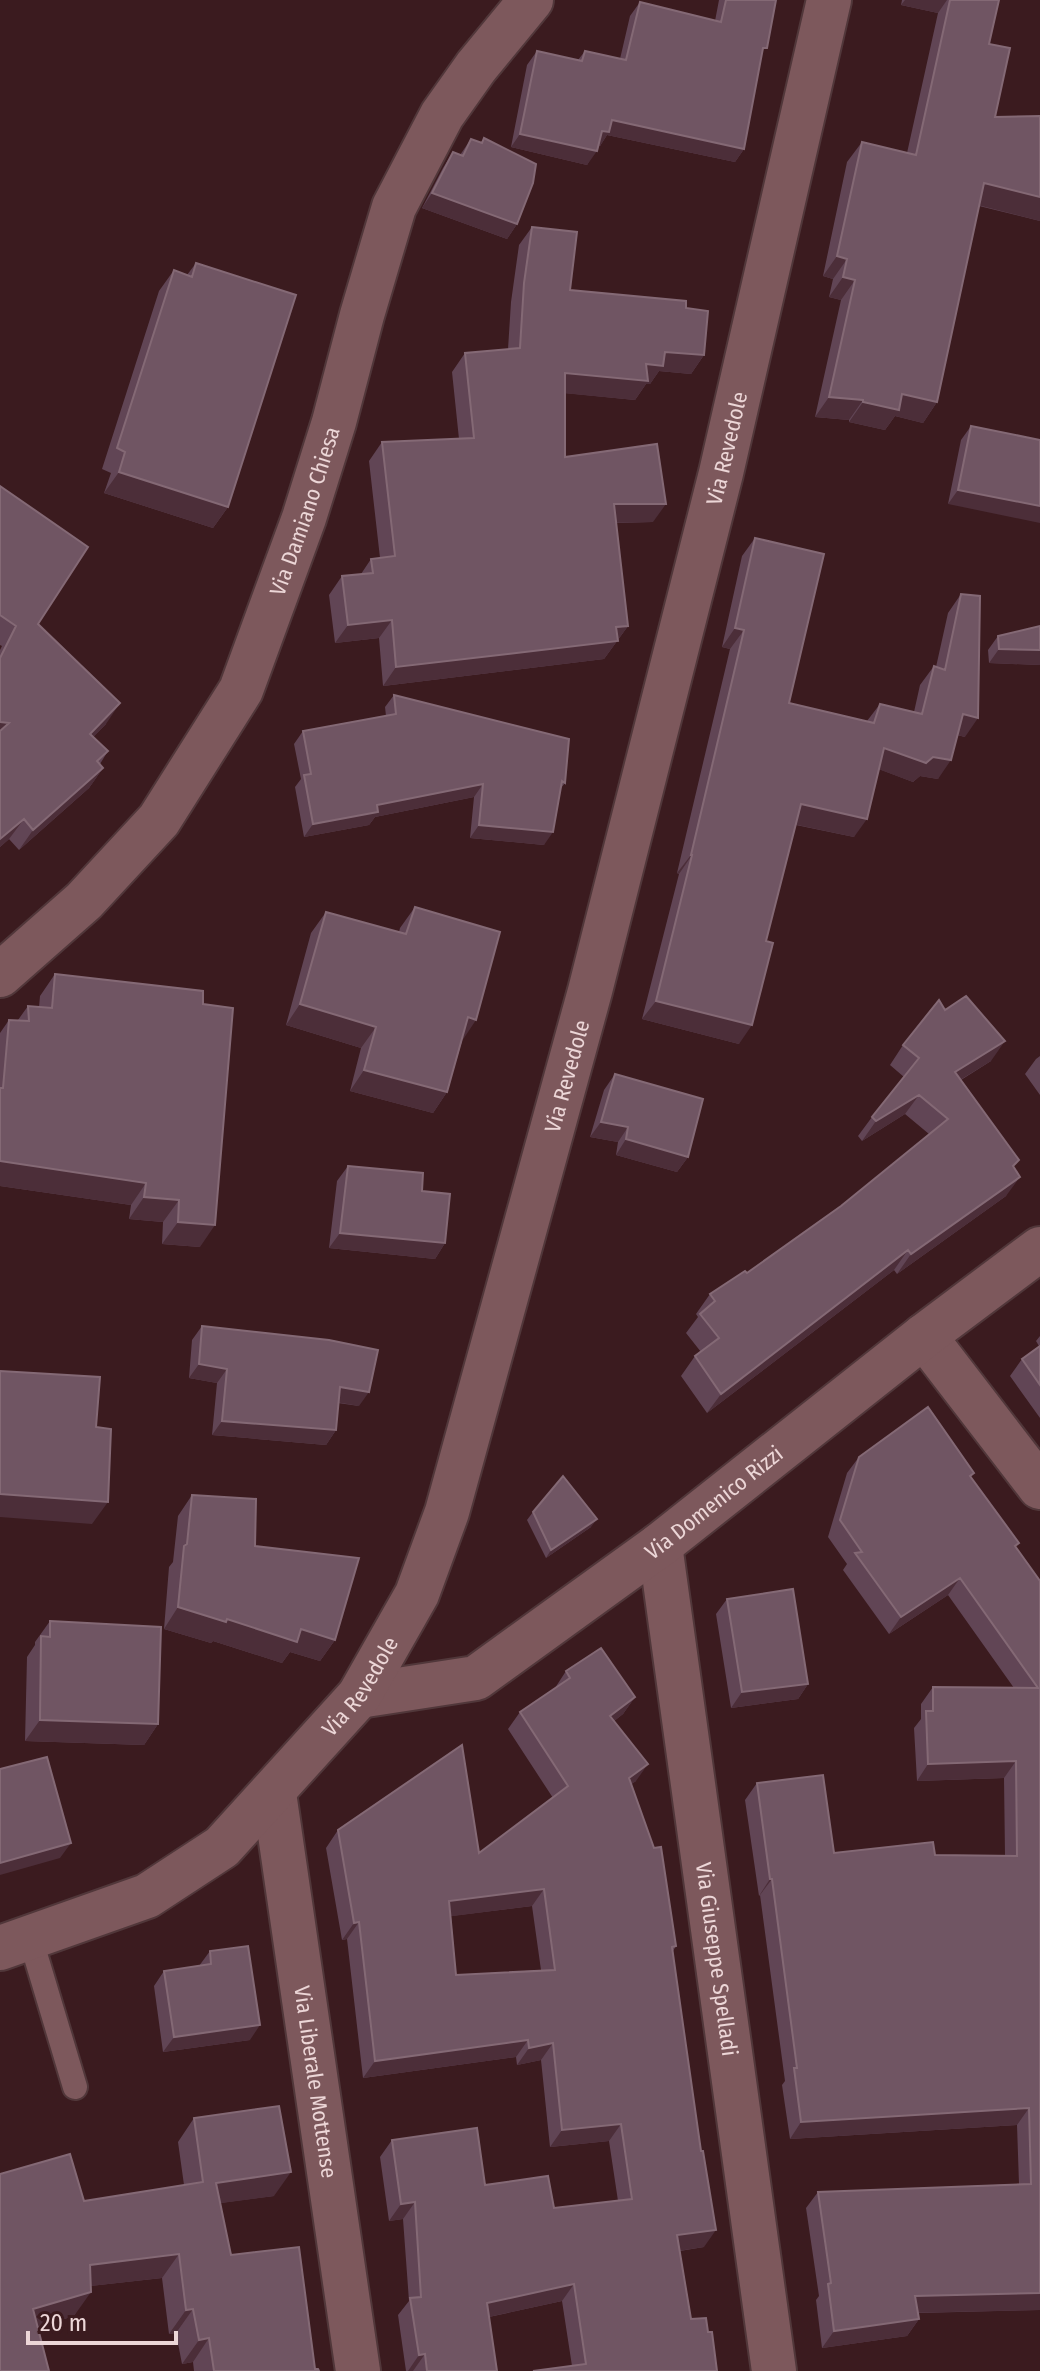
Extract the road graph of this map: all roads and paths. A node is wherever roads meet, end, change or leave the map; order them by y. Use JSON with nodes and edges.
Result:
{"nodes":[{"id":1,"x":531,"y":0,"type":"edge"},
{"id":2,"x":829,"y":0,"type":"edge"},
{"id":3,"x":0,"y":975,"type":"edge"},
{"id":4,"x":1040,"y":1249,"type":"edge"},
{"id":5,"x":924,"y":1336,"type":"junction"},
{"id":6,"x":1040,"y":1487,"type":"edge"},
{"id":7,"x":660,"y":1545,"type":"junction"},
{"id":8,"x":359,"y":1696,"type":"junction"},
{"id":9,"x":274,"y":1793,"type":"junction"},
{"id":10,"x":15,"y":1943,"type":"edge"},
{"id":11,"x":75,"y":2087,"type":"dead end"},
{"id":12,"x":358,"y":2371,"type":"edge"},
{"id":13,"x":774,"y":2371,"type":"edge"}],
"edges":[{"from":1,"to":3,"type":"street","name":"Via Damiano Chiesa"},
{"from":2,"to":8,"type":"street","name":"Via Revedole"},
{"from":4,"to":5,"type":"street","name":"Via Domenico Rizzi"},
{"from":5,"to":6,"type":"street"},
{"from":5,"to":7,"type":"street","name":"Via Domenico Rizzi"},
{"from":7,"to":8,"type":"street","name":"Via Domenico Rizzi"},
{"from":7,"to":13,"type":"street","name":"Via Giuseppe Spelladi"},
{"from":8,"to":9,"type":"street","name":"Via Revedole"},
{"from":9,"to":10,"type":"street","name":"Via Revedole"},
{"from":9,"to":12,"type":"street","name":"Via Liberale Mottense"},
{"from":10,"to":11,"type":"lane"}]}
